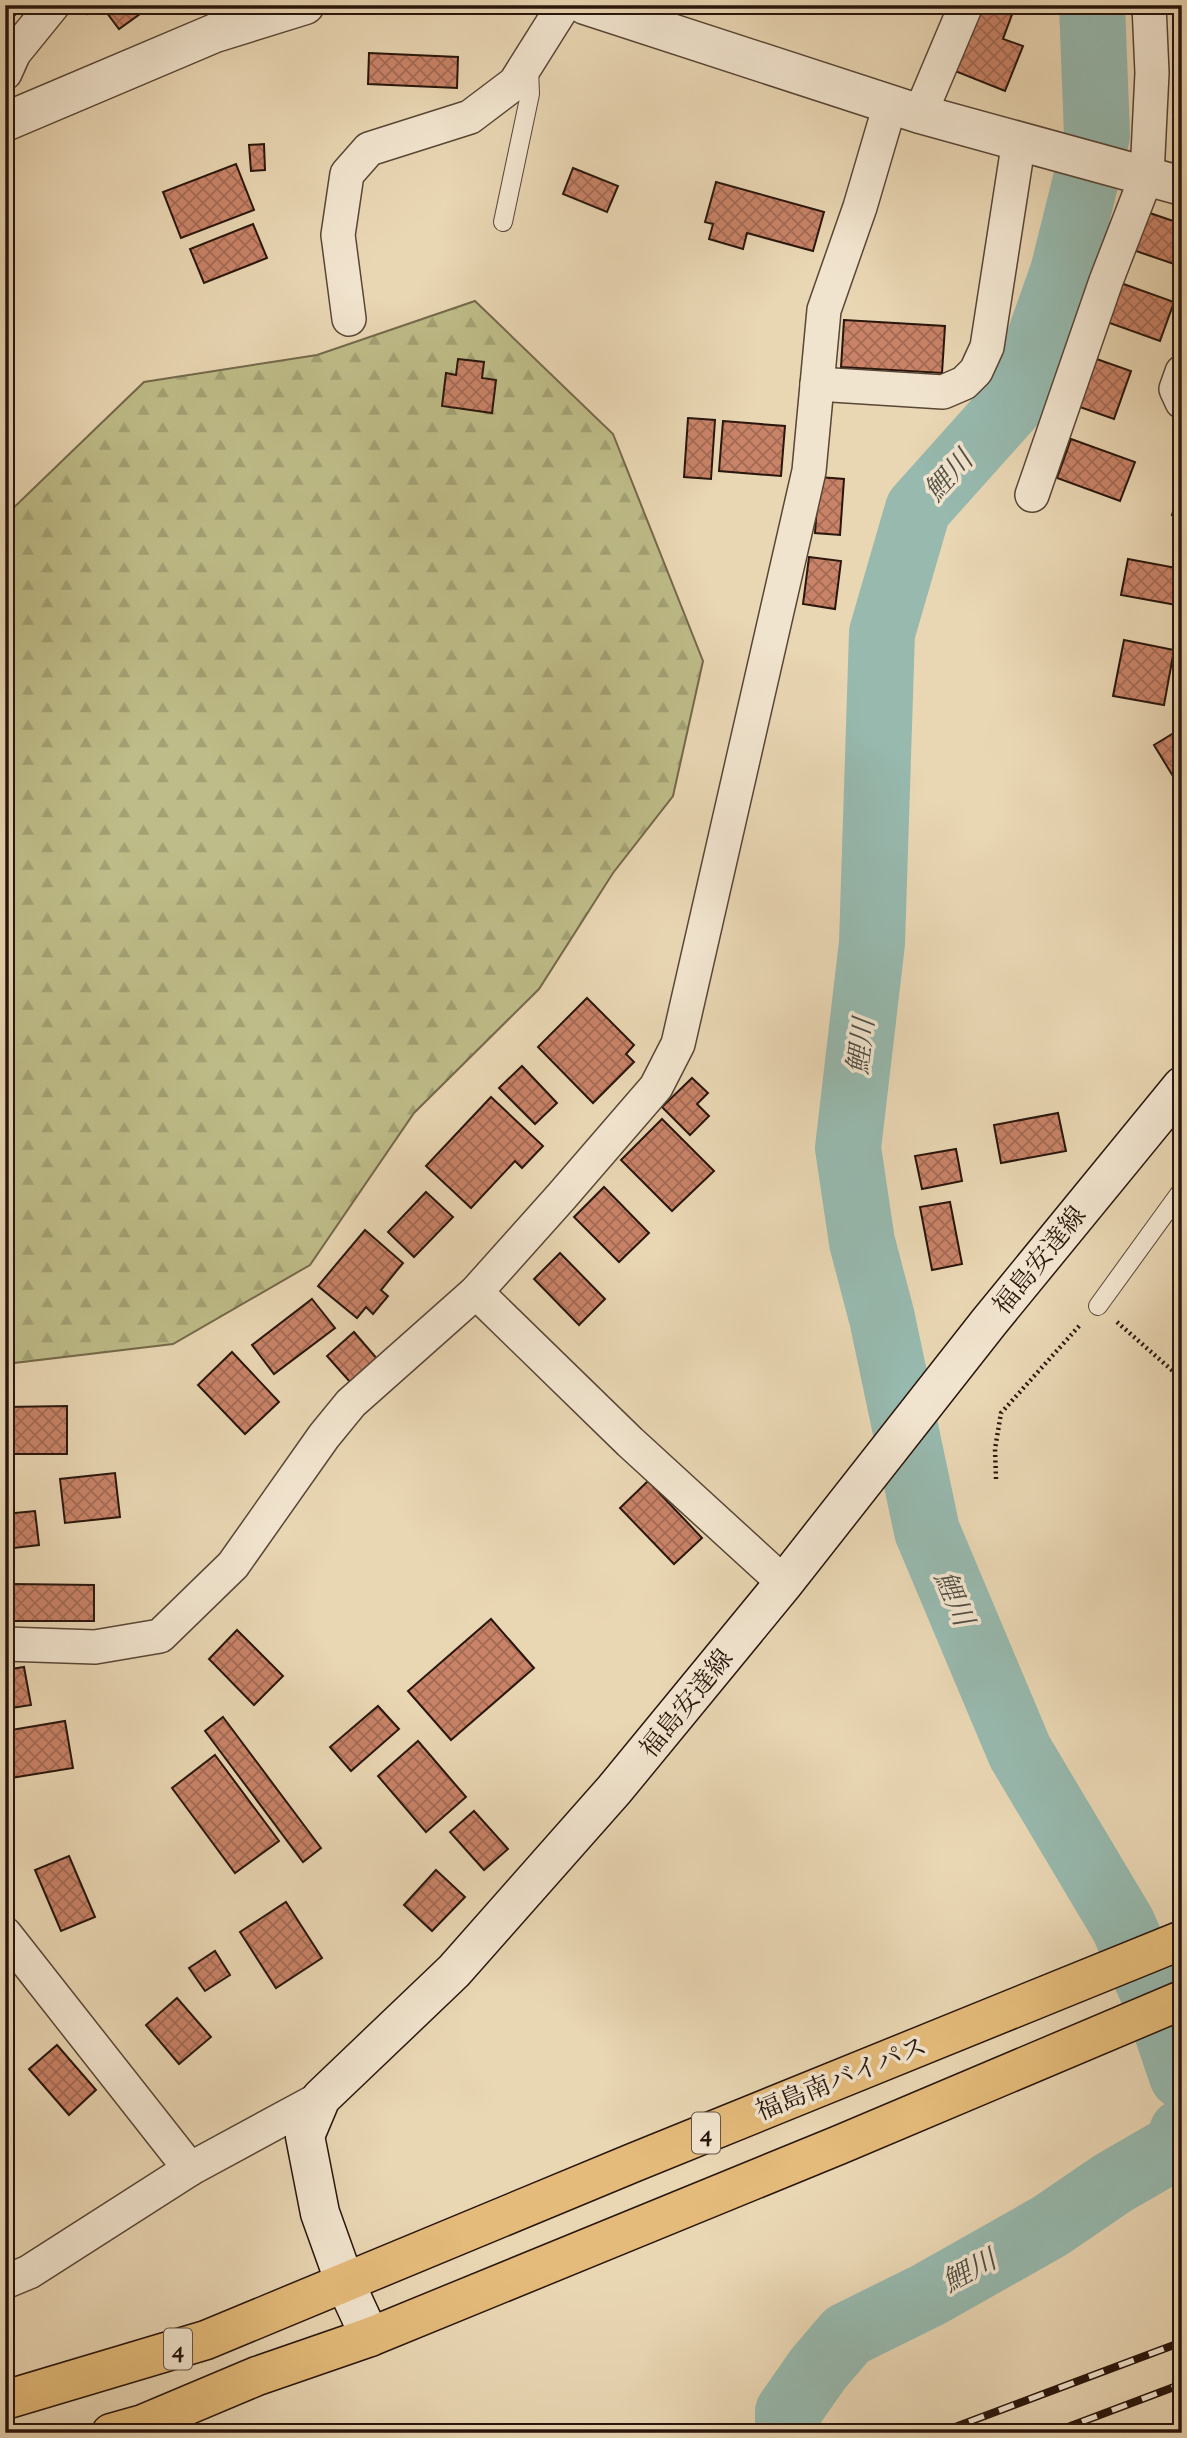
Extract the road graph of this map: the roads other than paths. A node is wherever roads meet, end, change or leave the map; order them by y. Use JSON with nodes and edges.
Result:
{"nodes":[{"id":1,"x":53,"y":5,"type":"edge"},
{"id":2,"x":305,"y":5,"type":"edge"},
{"id":3,"x":564,"y":5,"type":"edge"},
{"id":4,"x":585,"y":5,"type":"edge"},
{"id":5,"x":966,"y":5,"type":"edge"},
{"id":6,"x":1149,"y":5,"type":"edge"},
{"id":7,"x":529,"y":60,"type":"junction"},
{"id":8,"x":5,"y":74,"type":"edge"},
{"id":9,"x":905,"y":109,"type":"junction"},
{"id":10,"x":5,"y":122,"type":"edge"},
{"id":11,"x":1023,"y":141,"type":"junction"},
{"id":12,"x":1152,"y":178,"type":"edge"},
{"id":13,"x":503,"y":222,"type":"dead end"},
{"id":14,"x":349,"y":319,"type":"dead end"},
{"id":15,"x":1182,"y":372,"type":"edge"},
{"id":16,"x":817,"y":384,"type":"junction"},
{"id":17,"x":1182,"y":402,"type":"edge"},
{"id":18,"x":1032,"y":495,"type":"dead end"},
{"id":19,"x":1182,"y":1086,"type":"edge"},
{"id":20,"x":1182,"y":1190,"type":"edge"},
{"id":21,"x":476,"y":1292,"type":"junction"},
{"id":22,"x":1098,"y":1306,"type":"road end"},
{"id":23,"x":784,"y":1583,"type":"junction"},
{"id":24,"x":5,"y":1644,"type":"edge"},
{"id":25,"x":5,"y":1934,"type":"edge"},
{"id":26,"x":1182,"y":1940,"type":"edge"},
{"id":27,"x":1182,"y":2000,"type":"edge"},
{"id":28,"x":321,"y":2098,"type":"junction"},
{"id":29,"x":190,"y":2169,"type":"junction"},
{"id":30,"x":5,"y":2282,"type":"edge"},
{"id":31,"x":345,"y":2283,"type":"junction"},
{"id":32,"x":370,"y":2337,"type":"junction"},
{"id":33,"x":5,"y":2400,"type":"edge"},
{"id":34,"x":111,"y":2433,"type":"edge"}],
"edges":[{"from":1,"to":8,"type":"street"},
{"from":2,"to":10,"type":"main road"},
{"from":3,"to":7,"type":"street"},
{"from":4,"to":9,"type":"main road"},
{"from":5,"to":9,"type":"street"},
{"from":6,"to":12,"type":"street"},
{"from":7,"to":13,"type":"lane"},
{"from":7,"to":14,"type":"street"},
{"from":9,"to":11,"type":"main road"},
{"from":9,"to":16,"type":"street"},
{"from":11,"to":12,"type":"main road"},
{"from":11,"to":16,"type":"street"},
{"from":12,"to":18,"type":"street"},
{"from":15,"to":17,"type":"street"},
{"from":16,"to":21,"type":"street"},
{"from":19,"to":23,"type":"main road","name":"福島安達線"},
{"from":20,"to":22,"type":"lane"},
{"from":21,"to":23,"type":"street"},
{"from":21,"to":24,"type":"street"},
{"from":23,"to":28,"type":"main road","name":"福島安達線"},
{"from":25,"to":29,"type":"street"},
{"from":26,"to":31,"type":"highway","name":"福島南バイパス","number":"4"},
{"from":27,"to":32,"type":"highway","number":"4"},
{"from":28,"to":29,"type":"street"},
{"from":28,"to":31,"type":"main road","name":"福島安達線"},
{"from":29,"to":30,"type":"street"},
{"from":31,"to":32,"type":"main road","name":"福島安達線"},
{"from":31,"to":33,"type":"highway","number":"4"},
{"from":32,"to":34,"type":"highway","number":"4"}]}
